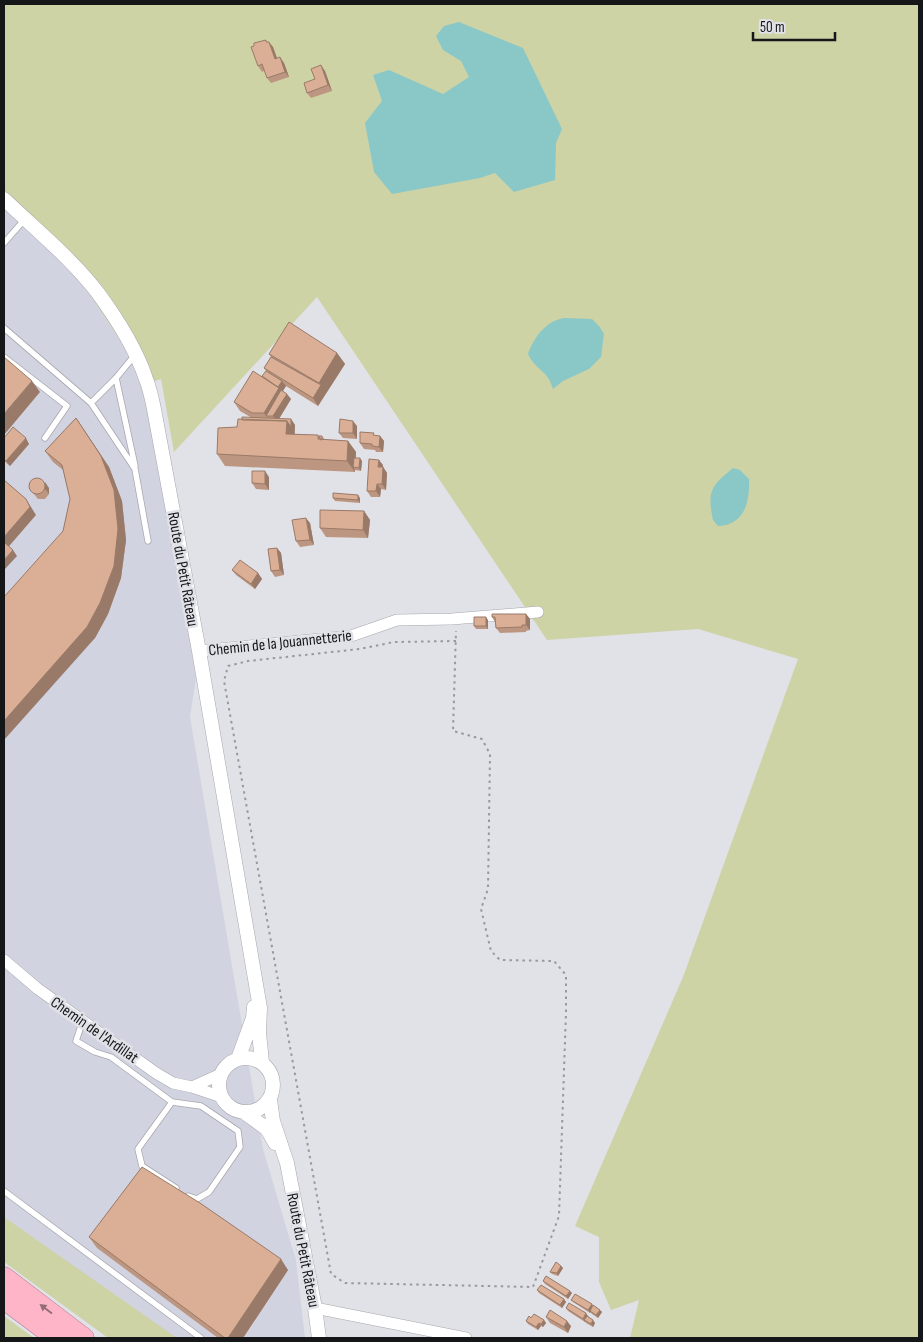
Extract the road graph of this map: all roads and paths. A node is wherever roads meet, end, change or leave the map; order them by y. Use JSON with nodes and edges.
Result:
{"nodes":[{"id":1,"x":4,"y":199,"type":"edge"},
{"id":2,"x":25,"y":219,"type":"junction"},
{"id":3,"x":4,"y":243,"type":"edge"},
{"id":4,"x":4,"y":328,"type":"edge"},
{"id":5,"x":136,"y":354,"type":"junction"},
{"id":6,"x":4,"y":357,"type":"edge"},
{"id":7,"x":116,"y":378,"type":"junction"},
{"id":8,"x":91,"y":402,"type":"junction"},
{"id":9,"x":45,"y":438,"type":"dead end"},
{"id":10,"x":135,"y":469,"type":"junction"},
{"id":11,"x":148,"y":541,"type":"dead end"},
{"id":12,"x":538,"y":612,"type":"dead end"},
{"id":13,"x":456,"y":618,"type":"junction"},
{"id":14,"x":456,"y":641,"type":"junction"},
{"id":15,"x":199,"y":651,"type":"junction"},
{"id":16,"x":4,"y":960,"type":"edge"},
{"id":17,"x":256,"y":989,"type":"junction"},
{"id":18,"x":83,"y":1020,"type":"junction"},
{"id":19,"x":238,"y":1059,"type":"junction"},
{"id":20,"x":262,"y":1062,"type":"junction"},
{"id":21,"x":221,"y":1074,"type":"junction"},
{"id":22,"x":192,"y":1087,"type":"junction"},
{"id":23,"x":222,"y":1096,"type":"junction"},
{"id":24,"x":270,"y":1100,"type":"junction"},
{"id":25,"x":172,"y":1102,"type":"junction"},
{"id":26,"x":244,"y":1112,"type":"junction"},
{"id":27,"x":287,"y":1163,"type":"junction"},
{"id":28,"x":4,"y":1191,"type":"edge"},
{"id":29,"x":4,"y":1277,"type":"edge"},
{"id":30,"x":4,"y":1299,"type":"edge"},
{"id":31,"x":315,"y":1308,"type":"junction"},
{"id":32,"x":56,"y":1338,"type":"edge"},
{"id":33,"x":84,"y":1338,"type":"edge"},
{"id":34,"x":202,"y":1338,"type":"edge"},
{"id":35,"x":319,"y":1338,"type":"edge"},
{"id":36,"x":466,"y":1338,"type":"edge"}],
"edges":[{"from":1,"to":2,"type":"street","name":"Route du Petit Râteau"},
{"from":2,"to":3,"type":"lane"},
{"from":2,"to":5,"type":"street","name":"Route du Petit Râteau"},
{"from":4,"to":8,"type":"lane"},
{"from":5,"to":7,"type":"lane"},
{"from":5,"to":15,"type":"street","name":"Route du Petit Râteau"},
{"from":6,"to":9,"type":"lane"},
{"from":7,"to":8,"type":"lane"},
{"from":7,"to":10,"type":"lane"},
{"from":8,"to":10,"type":"lane"},
{"from":10,"to":11,"type":"lane"},
{"from":12,"to":13,"type":"street","name":"Chemin de la Jouannetterie"},
{"from":13,"to":14,"type":"path"},
{"from":13,"to":15,"type":"street","name":"Chemin de la Jouannetterie"},
{"from":14,"to":14,"type":"path"},
{"from":15,"to":17,"type":"street","name":"Route du Petit Râteau"},
{"from":16,"to":18,"type":"street","name":"Chemin de l'Ardillat"},
{"from":17,"to":19,"type":"street","name":"Route du Petit Râteau"},
{"from":17,"to":20,"type":"street","name":"Route du Petit Râteau"},
{"from":18,"to":22,"type":"street","name":"Chemin de l'Ardillat"},
{"from":18,"to":25,"type":"lane"},
{"from":19,"to":20,"type":"street"},
{"from":19,"to":21,"type":"street"},
{"from":20,"to":24,"type":"street"},
{"from":21,"to":22,"type":"street"},
{"from":21,"to":23,"type":"street"},
{"from":22,"to":23,"type":"street","name":"Chemin de l'Ardillat"},
{"from":23,"to":26,"type":"street"},
{"from":24,"to":26,"type":"street"},
{"from":24,"to":27,"type":"street","name":"Route du Petit Râteau"},
{"from":25,"to":25,"type":"lane"},
{"from":26,"to":27,"type":"street","name":"Route du Petit Râteau"},
{"from":27,"to":31,"type":"street","name":"Route du Petit Râteau"},
{"from":28,"to":34,"type":"lane"},
{"from":33,"to":29,"type":"highway","one_way":true},
{"from":30,"to":32,"type":"highway"},
{"from":31,"to":35,"type":"street","name":"Route du Petit Râteau"},
{"from":31,"to":36,"type":"street"}]}
